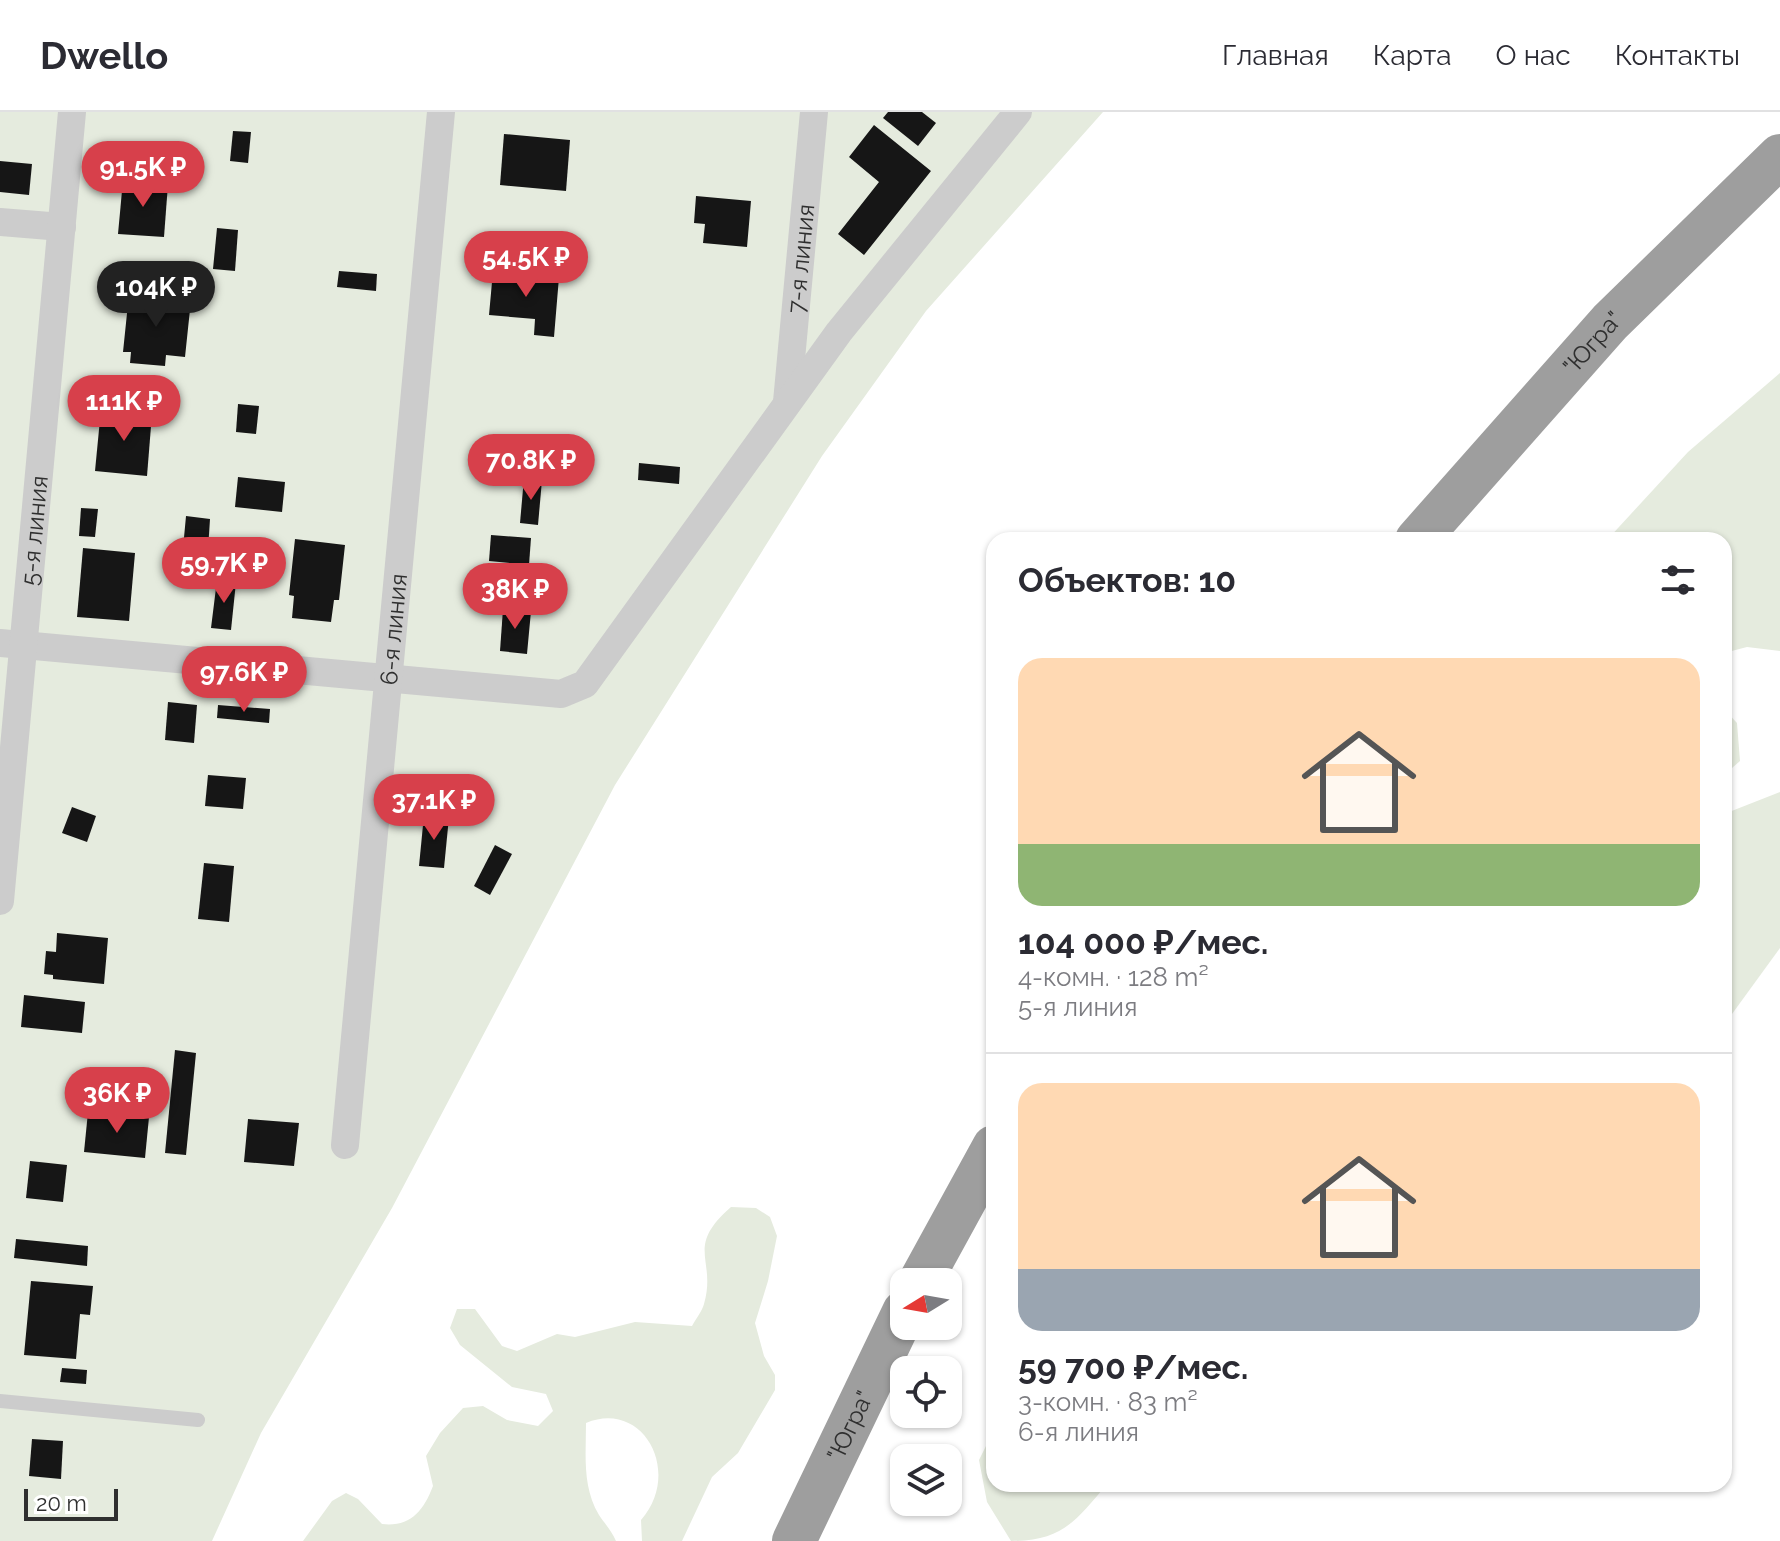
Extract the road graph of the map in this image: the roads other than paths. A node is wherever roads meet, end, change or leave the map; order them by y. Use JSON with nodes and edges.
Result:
{"nodes":[{"id":1,"x":72,"y":112,"type":"edge"},
{"id":2,"x":441,"y":112,"type":"edge"},
{"id":3,"x":814,"y":112,"type":"edge"},
{"id":4,"x":1018,"y":112,"type":"edge"},
{"id":5,"x":1780,"y":156,"type":"edge"},
{"id":6,"x":0,"y":222,"type":"edge"},
{"id":7,"x":62,"y":227,"type":"junction"},
{"id":8,"x":787,"y":405,"type":"junction"},
{"id":9,"x":1424,"y":532,"type":"edge"},
{"id":10,"x":12,"y":644,"type":"edge"},
{"id":11,"x":388,"y":678,"type":"junction"},
{"id":12,"x":0,"y":901,"type":"edge"},
{"id":13,"x":345,"y":1145,"type":"dead end"},
{"id":14,"x":986,"y":1162,"type":"edge"},
{"id":15,"x":928,"y":1268,"type":"edge"},
{"id":16,"x":891,"y":1340,"type":"edge"},
{"id":17,"x":0,"y":1401,"type":"edge"},
{"id":18,"x":198,"y":1420,"type":"dead end"},
{"id":19,"x":794,"y":1541,"type":"edge"}],
"edges":[{"from":1,"to":7,"type":"street","name":"5-я линия"},
{"from":2,"to":11,"type":"street","name":"6-я линия"},
{"from":3,"to":8,"type":"street","name":"7-я линия"},
{"from":4,"to":8,"type":"street"},
{"from":5,"to":9,"type":"highway","name":"\"Югра\""},
{"from":6,"to":7,"type":"street"},
{"from":7,"to":10,"type":"street","name":"5-я линия"},
{"from":8,"to":11,"type":"street"},
{"from":10,"to":11,"type":"street"},
{"from":10,"to":12,"type":"street","name":"5-я линия"},
{"from":11,"to":13,"type":"street","name":"6-я линия"},
{"from":14,"to":15,"type":"highway"},
{"from":16,"to":19,"type":"highway","name":"\"Югра\""},
{"from":17,"to":18,"type":"lane"}]}
